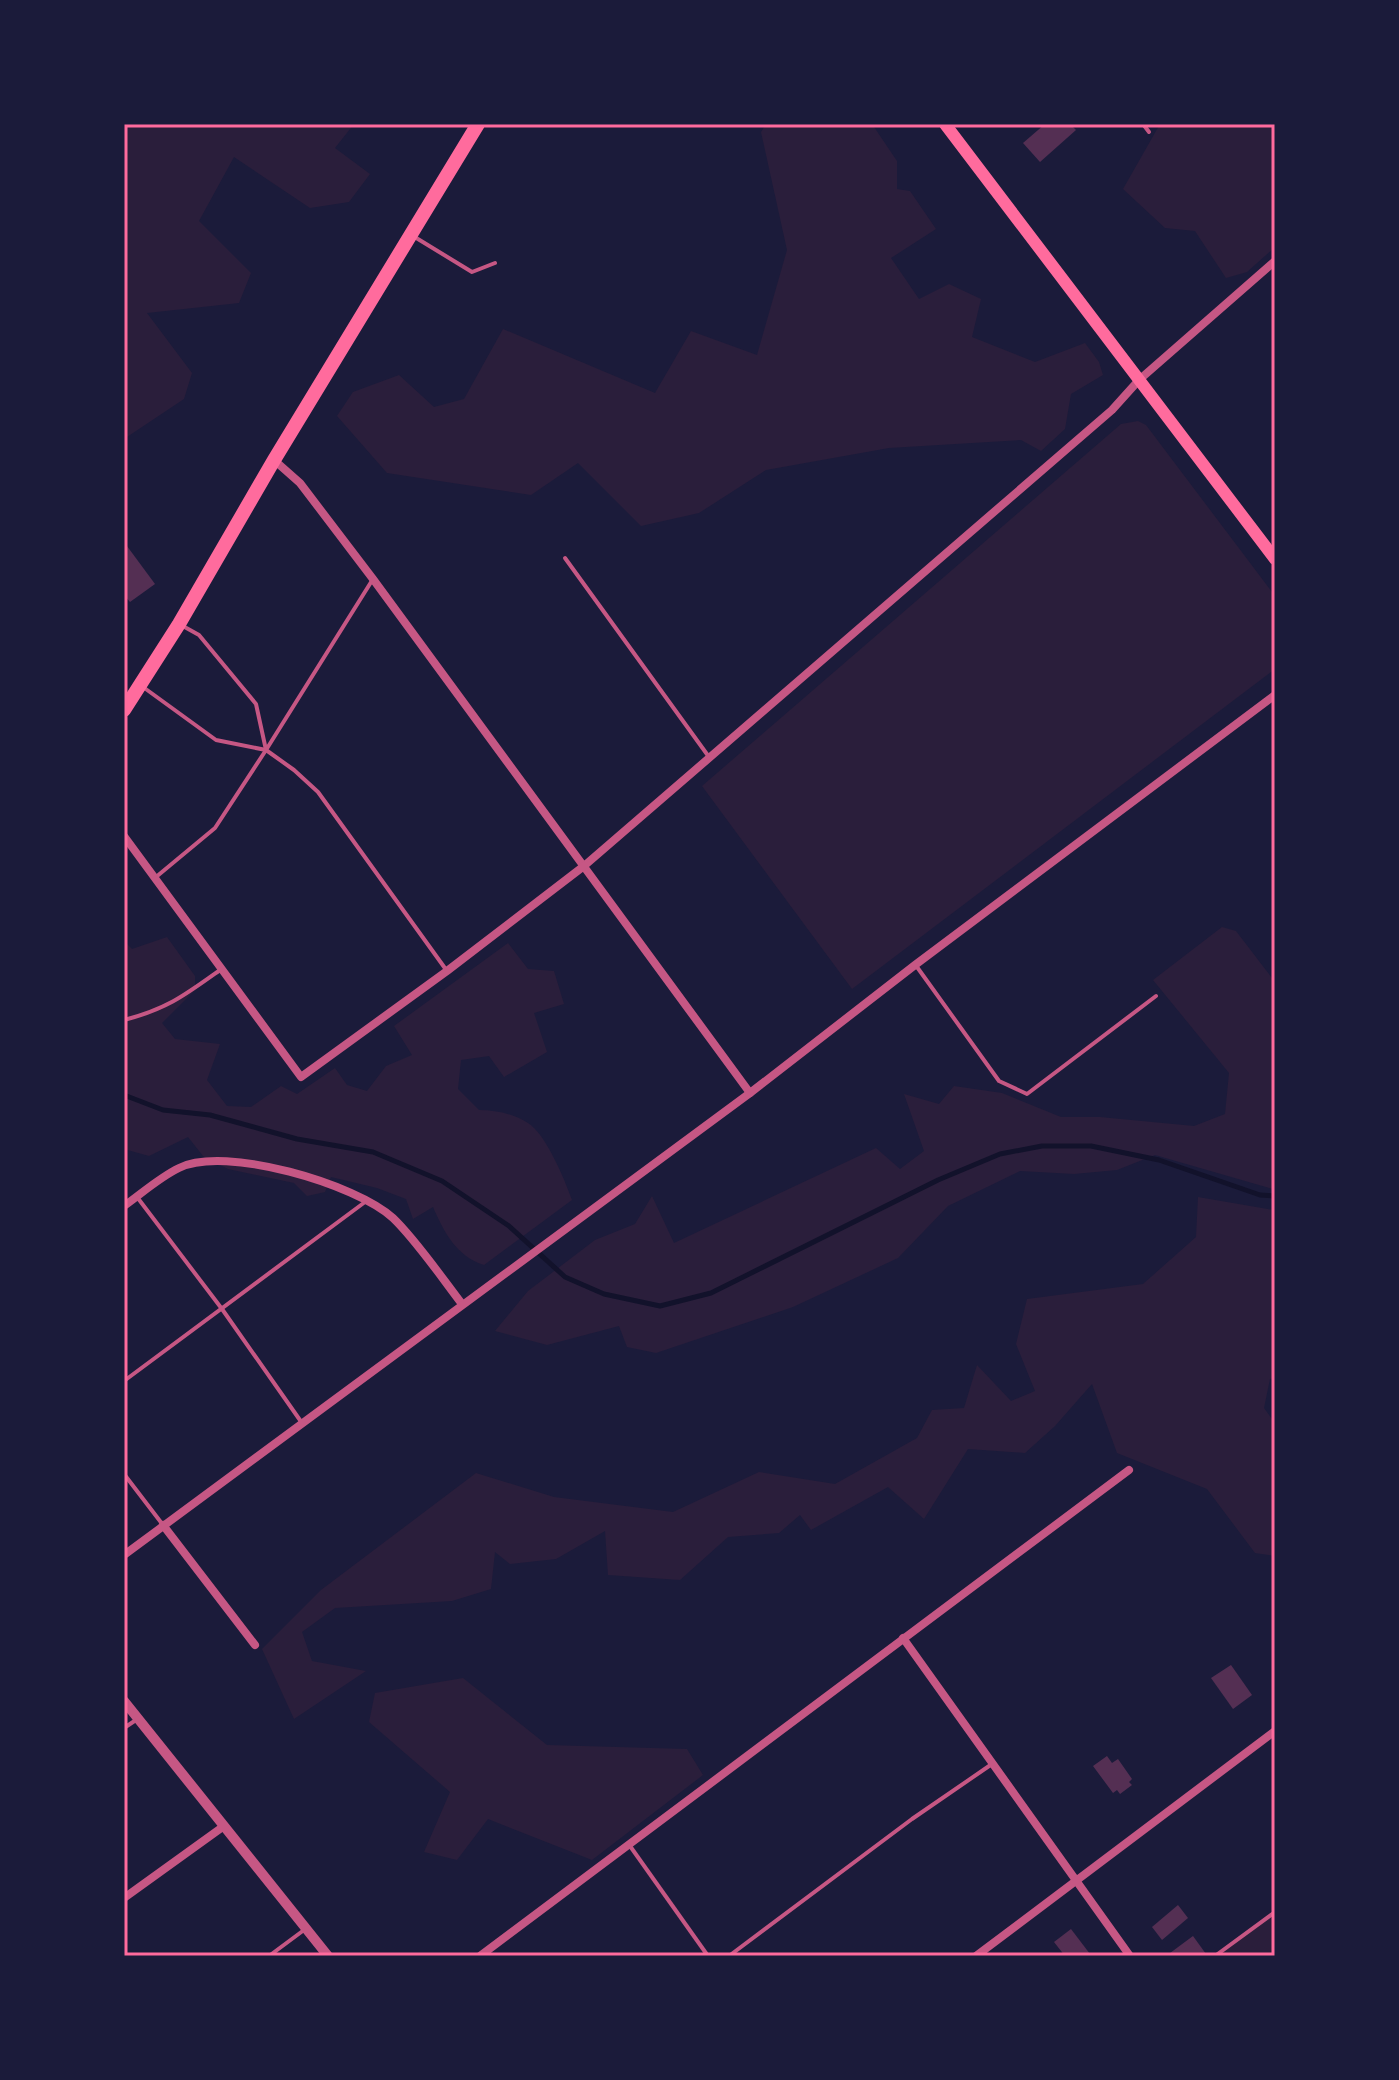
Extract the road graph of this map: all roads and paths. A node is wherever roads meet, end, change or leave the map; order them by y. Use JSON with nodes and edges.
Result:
{"nodes":[{"id":1,"x":478,"y":124,"type":"edge"},
{"id":2,"x":945,"y":124,"type":"edge"},
{"id":3,"x":1143,"y":124,"type":"edge"},
{"id":4,"x":1149,"y":132,"type":"dead end"},
{"id":5,"x":410,"y":235,"type":"junction"},
{"id":6,"x":1275,"y":261,"type":"edge"},
{"id":7,"x":495,"y":263,"type":"dead end"},
{"id":8,"x":1139,"y":380,"type":"junction"},
{"id":9,"x":274,"y":460,"type":"junction"},
{"id":10,"x":565,"y":558,"type":"dead end"},
{"id":11,"x":1275,"y":559,"type":"edge"},
{"id":12,"x":373,"y":579,"type":"junction"},
{"id":13,"x":179,"y":624,"type":"junction"},
{"id":14,"x":141,"y":685,"type":"junction"},
{"id":15,"x":1275,"y":695,"type":"edge"},
{"id":16,"x":124,"y":710,"type":"edge"},
{"id":17,"x":266,"y":750,"type":"junction"},
{"id":18,"x":710,"y":759,"type":"junction"},
{"id":19,"x":124,"y":836,"type":"edge"},
{"id":20,"x":584,"y":866,"type":"junction"},
{"id":21,"x":155,"y":879,"type":"junction"},
{"id":22,"x":915,"y":965,"type":"junction"},
{"id":23,"x":222,"y":969,"type":"junction"},
{"id":24,"x":447,"y":971,"type":"junction"},
{"id":25,"x":1156,"y":996,"type":"dead end"},
{"id":26,"x":124,"y":1020,"type":"edge"},
{"id":27,"x":750,"y":1093,"type":"junction"},
{"id":28,"x":137,"y":1197,"type":"junction"},
{"id":29,"x":367,"y":1201,"type":"junction"},
{"id":30,"x":124,"y":1206,"type":"edge"},
{"id":31,"x":462,"y":1304,"type":"junction"},
{"id":32,"x":222,"y":1309,"type":"junction"},
{"id":33,"x":124,"y":1381,"type":"edge"},
{"id":34,"x":302,"y":1423,"type":"junction"},
{"id":35,"x":1129,"y":1470,"type":"dead end"},
{"id":36,"x":124,"y":1474,"type":"edge"},
{"id":37,"x":163,"y":1525,"type":"junction"},
{"id":38,"x":124,"y":1555,"type":"edge"},
{"id":39,"x":903,"y":1638,"type":"junction"},
{"id":40,"x":255,"y":1645,"type":"dead end"},
{"id":41,"x":124,"y":1701,"type":"edge"},
{"id":42,"x":138,"y":1718,"type":"junction"},
{"id":43,"x":124,"y":1728,"type":"edge"},
{"id":44,"x":1275,"y":1731,"type":"edge"},
{"id":45,"x":992,"y":1764,"type":"junction"},
{"id":46,"x":224,"y":1826,"type":"junction"},
{"id":47,"x":628,"y":1844,"type":"junction"},
{"id":48,"x":1076,"y":1882,"type":"junction"},
{"id":49,"x":124,"y":1898,"type":"edge"},
{"id":50,"x":1275,"y":1912,"type":"edge"},
{"id":51,"x":306,"y":1928,"type":"junction"},
{"id":52,"x":269,"y":1956,"type":"edge"},
{"id":53,"x":328,"y":1956,"type":"edge"},
{"id":54,"x":480,"y":1956,"type":"edge"},
{"id":55,"x":708,"y":1956,"type":"edge"},
{"id":56,"x":729,"y":1956,"type":"edge"},
{"id":57,"x":976,"y":1956,"type":"edge"},
{"id":58,"x":1130,"y":1956,"type":"edge"},
{"id":59,"x":1215,"y":1956,"type":"edge"}],
"edges":[{"from":1,"to":5,"type":"main road"},
{"from":2,"to":8,"type":"main road"},
{"from":3,"to":4,"type":"lane"},
{"from":5,"to":7,"type":"lane"},
{"from":5,"to":9,"type":"main road"},
{"from":6,"to":8,"type":"street"},
{"from":8,"to":11,"type":"main road"},
{"from":8,"to":18,"type":"street"},
{"from":9,"to":12,"type":"street"},
{"from":9,"to":13,"type":"main road"},
{"from":10,"to":18,"type":"lane"},
{"from":12,"to":17,"type":"lane"},
{"from":12,"to":20,"type":"street"},
{"from":13,"to":14,"type":"main road"},
{"from":13,"to":17,"type":"lane"},
{"from":14,"to":16,"type":"main road"},
{"from":14,"to":17,"type":"lane"},
{"from":15,"to":22,"type":"street"},
{"from":17,"to":21,"type":"lane"},
{"from":17,"to":24,"type":"lane"},
{"from":18,"to":20,"type":"street"},
{"from":19,"to":21,"type":"street"},
{"from":20,"to":24,"type":"street"},
{"from":20,"to":27,"type":"street"},
{"from":21,"to":23,"type":"street"},
{"from":22,"to":25,"type":"lane"},
{"from":22,"to":27,"type":"street"},
{"from":23,"to":24,"type":"street"},
{"from":23,"to":26,"type":"lane"},
{"from":27,"to":31,"type":"street"},
{"from":28,"to":29,"type":"street"},
{"from":28,"to":30,"type":"street"},
{"from":28,"to":32,"type":"lane"},
{"from":29,"to":31,"type":"street"},
{"from":29,"to":32,"type":"lane"},
{"from":31,"to":34,"type":"street"},
{"from":32,"to":33,"type":"lane"},
{"from":32,"to":34,"type":"lane"},
{"from":34,"to":37,"type":"street"},
{"from":35,"to":39,"type":"street"},
{"from":36,"to":37,"type":"lane"},
{"from":37,"to":38,"type":"street"},
{"from":37,"to":40,"type":"street"},
{"from":39,"to":45,"type":"street"},
{"from":39,"to":47,"type":"street"},
{"from":41,"to":42,"type":"street"},
{"from":42,"to":43,"type":"lane"},
{"from":42,"to":46,"type":"street"},
{"from":44,"to":48,"type":"street"},
{"from":45,"to":48,"type":"street"},
{"from":45,"to":56,"type":"lane"},
{"from":46,"to":49,"type":"street"},
{"from":46,"to":51,"type":"street"},
{"from":47,"to":54,"type":"street"},
{"from":47,"to":55,"type":"lane"},
{"from":48,"to":57,"type":"street"},
{"from":48,"to":58,"type":"street"},
{"from":50,"to":59,"type":"lane"},
{"from":51,"to":52,"type":"lane"},
{"from":51,"to":53,"type":"street"}]}
